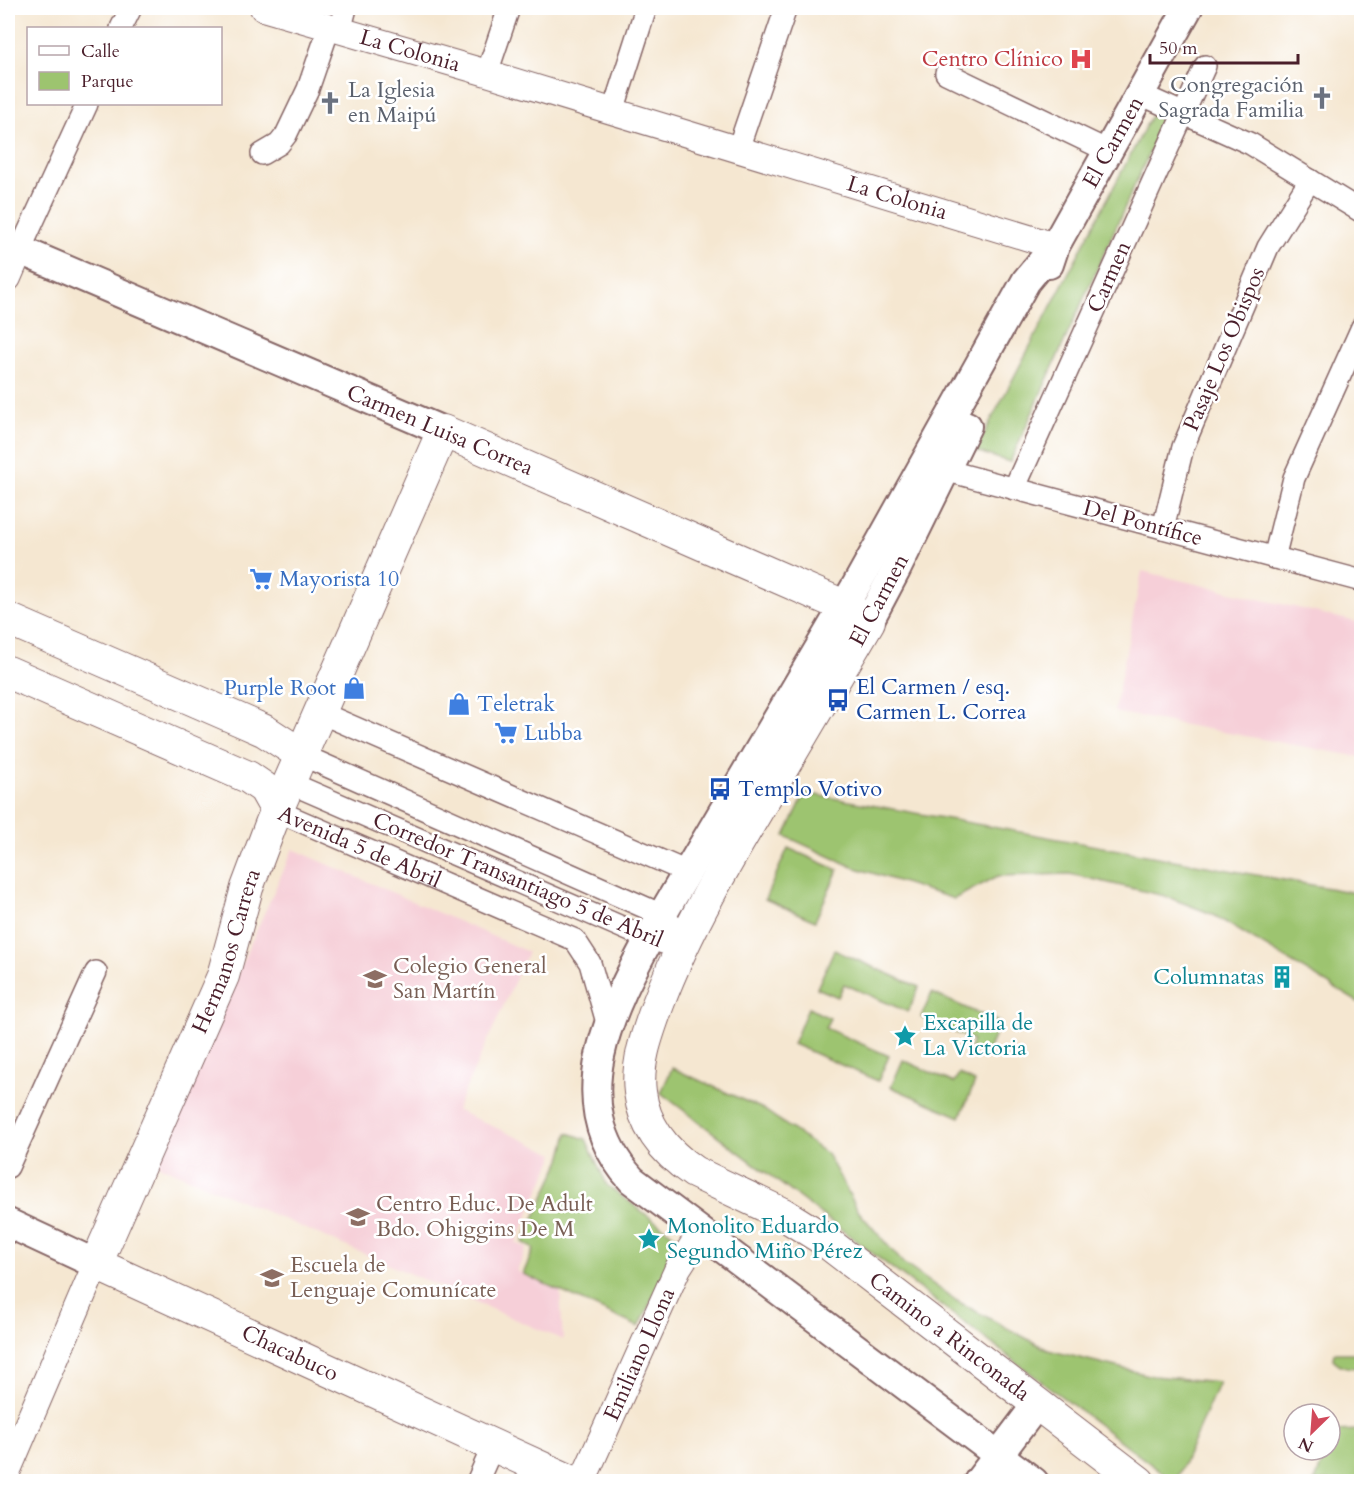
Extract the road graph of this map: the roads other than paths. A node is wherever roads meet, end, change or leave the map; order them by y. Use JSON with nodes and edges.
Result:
{"nodes":[{"id":1,"x":131,"y":8,"type":"edge"},
{"id":2,"x":263,"y":8,"type":"edge"},
{"id":3,"x":509,"y":8,"type":"edge"},
{"id":4,"x":646,"y":8,"type":"edge"},
{"id":5,"x":786,"y":8,"type":"edge"},
{"id":6,"x":1188,"y":8,"type":"edge"},
{"id":7,"x":338,"y":22,"type":"edge"},
{"id":8,"x":122,"y":27,"type":"edge"},
{"id":9,"x":1205,"y":66,"type":"dead end"},
{"id":10,"x":487,"y":73,"type":"junction"},
{"id":11,"x":945,"y":73,"type":"dead end"},
{"id":12,"x":1140,"y":94,"type":"junction"},
{"id":13,"x":86,"y":105,"type":"edge"},
{"id":14,"x":613,"y":111,"type":"junction"},
{"id":15,"x":1183,"y":114,"type":"junction"},
{"id":16,"x":738,"y":149,"type":"junction"},
{"id":17,"x":1108,"y":151,"type":"junction"},
{"id":18,"x":262,"y":154,"type":"dead end"},
{"id":19,"x":1310,"y":180,"type":"junction"},
{"id":20,"x":1362,"y":212,"type":"edge"},
{"id":21,"x":1055,"y":246,"type":"junction"},
{"id":22,"x":14,"y":248,"type":"edge"},
{"id":23,"x":8,"y":278,"type":"edge"},
{"id":24,"x":1362,"y":327,"type":"edge"},
{"id":25,"x":443,"y":431,"type":"junction"},
{"id":26,"x":935,"y":468,"type":"junction"},
{"id":27,"x":1014,"y":489,"type":"junction"},
{"id":28,"x":1163,"y":528,"type":"junction"},
{"id":29,"x":1274,"y":558,"type":"junction"},
{"id":30,"x":1362,"y":581,"type":"edge"},
{"id":31,"x":856,"y":614,"type":"junction"},
{"id":32,"x":8,"y":619,"type":"edge"},
{"id":33,"x":8,"y":672,"type":"edge"},
{"id":34,"x":321,"y":713,"type":"junction"},
{"id":35,"x":296,"y":769,"type":"junction"},
{"id":36,"x":277,"y":811,"type":"junction"},
{"id":37,"x":687,"y":872,"type":"junction"},
{"id":38,"x":655,"y":927,"type":"junction"},
{"id":39,"x":684,"y":943,"type":"junction"},
{"id":40,"x":96,"y":972,"type":"dead end"},
{"id":41,"x":608,"y":1026,"type":"junction"},
{"id":42,"x":8,"y":1167,"type":"edge"},
{"id":43,"x":8,"y":1223,"type":"edge"},
{"id":44,"x":701,"y":1232,"type":"junction"},
{"id":45,"x":96,"y":1264,"type":"junction"},
{"id":46,"x":1037,"y":1404,"type":"junction"},
{"id":47,"x":493,"y":1446,"type":"junction"},
{"id":48,"x":999,"y":1455,"type":"junction"},
{"id":49,"x":8,"y":1470,"type":"edge"},
{"id":50,"x":477,"y":1482,"type":"edge"},
{"id":51,"x":573,"y":1482,"type":"edge"},
{"id":52,"x":582,"y":1482,"type":"edge"},
{"id":53,"x":978,"y":1482,"type":"edge"},
{"id":54,"x":1034,"y":1482,"type":"edge"},
{"id":55,"x":1138,"y":1482,"type":"edge"}],
"edges":[{"from":1,"to":8,"type":"street"},
{"from":2,"to":7,"type":"street","name":"La Colonia"},
{"from":3,"to":10,"type":"street","name":"La Colonia"},
{"from":4,"to":14,"type":"street"},
{"from":5,"to":16,"type":"street"},
{"from":6,"to":12,"type":"main road","name":"El Carmen"},
{"from":7,"to":10,"type":"street","name":"La Colonia"},
{"from":7,"to":18,"type":"street"},
{"from":9,"to":15,"type":"street","name":"Carmen"},
{"from":10,"to":14,"type":"street","name":"La Colonia"},
{"from":11,"to":17,"type":"street"},
{"from":12,"to":15,"type":"street"},
{"from":12,"to":17,"type":"main road","name":"El Carmen"},
{"from":13,"to":22,"type":"street"},
{"from":14,"to":16,"type":"street","name":"La Colonia"},
{"from":15,"to":19,"type":"street"},
{"from":15,"to":27,"type":"street","name":"Carmen"},
{"from":16,"to":21,"type":"street","name":"La Colonia"},
{"from":17,"to":21,"type":"main road","name":"El Carmen"},
{"from":19,"to":20,"type":"street"},
{"from":19,"to":28,"type":"street","name":"Pasaje Los Obispos"},
{"from":21,"to":26,"type":"main road","name":"El Carmen"},
{"from":22,"to":23,"type":"street"},
{"from":22,"to":25,"type":"main road","name":"Carmen Luisa Correa"},
{"from":24,"to":29,"type":"street"},
{"from":25,"to":31,"type":"main road","name":"Carmen Luisa Correa"},
{"from":25,"to":34,"type":"main road","name":"Hermanos Carrera"},
{"from":26,"to":27,"type":"street","name":"Del Pontífice"},
{"from":26,"to":31,"type":"main road","name":"El Carmen"},
{"from":27,"to":28,"type":"street","name":"Del Pontífice"},
{"from":28,"to":29,"type":"street","name":"Del Pontífice"},
{"from":29,"to":30,"type":"street","name":"Del Pontífice"},
{"from":31,"to":37,"type":"main road","name":"El Carmen"},
{"from":31,"to":39,"type":"main road","name":"El Carmen"},
{"from":32,"to":35,"type":"main road"},
{"from":33,"to":36,"type":"main road","name":"Avenida 5 de Abril"},
{"from":34,"to":35,"type":"main road","name":"Hermanos Carrera"},
{"from":34,"to":37,"type":"street"},
{"from":35,"to":36,"type":"main road","name":"Hermanos Carrera"},
{"from":35,"to":38,"type":"street","name":"Corredor Transantiago 5 de Abril"},
{"from":35,"to":38,"type":"street","name":"Corredor Transantiago 5 de Abril"},
{"from":36,"to":41,"type":"street","name":"Avenida 5 de Abril"},
{"from":36,"to":45,"type":"main road","name":"Hermanos Carrera"},
{"from":37,"to":38,"type":"main road","name":"El Carmen"},
{"from":38,"to":39,"type":"street","name":"Corredor Transantiago 5 de Abril"},
{"from":38,"to":41,"type":"main road"},
{"from":39,"to":46,"type":"main road","name":"Camino a Rinconada"},
{"from":40,"to":42,"type":"street"},
{"from":41,"to":44,"type":"main road"},
{"from":43,"to":45,"type":"main road","name":"Chacabuco"},
{"from":44,"to":48,"type":"main road"},
{"from":44,"to":52,"type":"street","name":"Emiliano Llona"},
{"from":45,"to":47,"type":"main road","name":"Chacabuco"},
{"from":45,"to":49,"type":"street","name":"Hermanos Carrera"},
{"from":46,"to":48,"type":"main road"},
{"from":46,"to":55,"type":"main road","name":"Camino a Rinconada"},
{"from":47,"to":50,"type":"street"},
{"from":47,"to":51,"type":"main road","name":"Chacabuco"},
{"from":48,"to":53,"type":"main road"},
{"from":48,"to":54,"type":"main road"}]}
